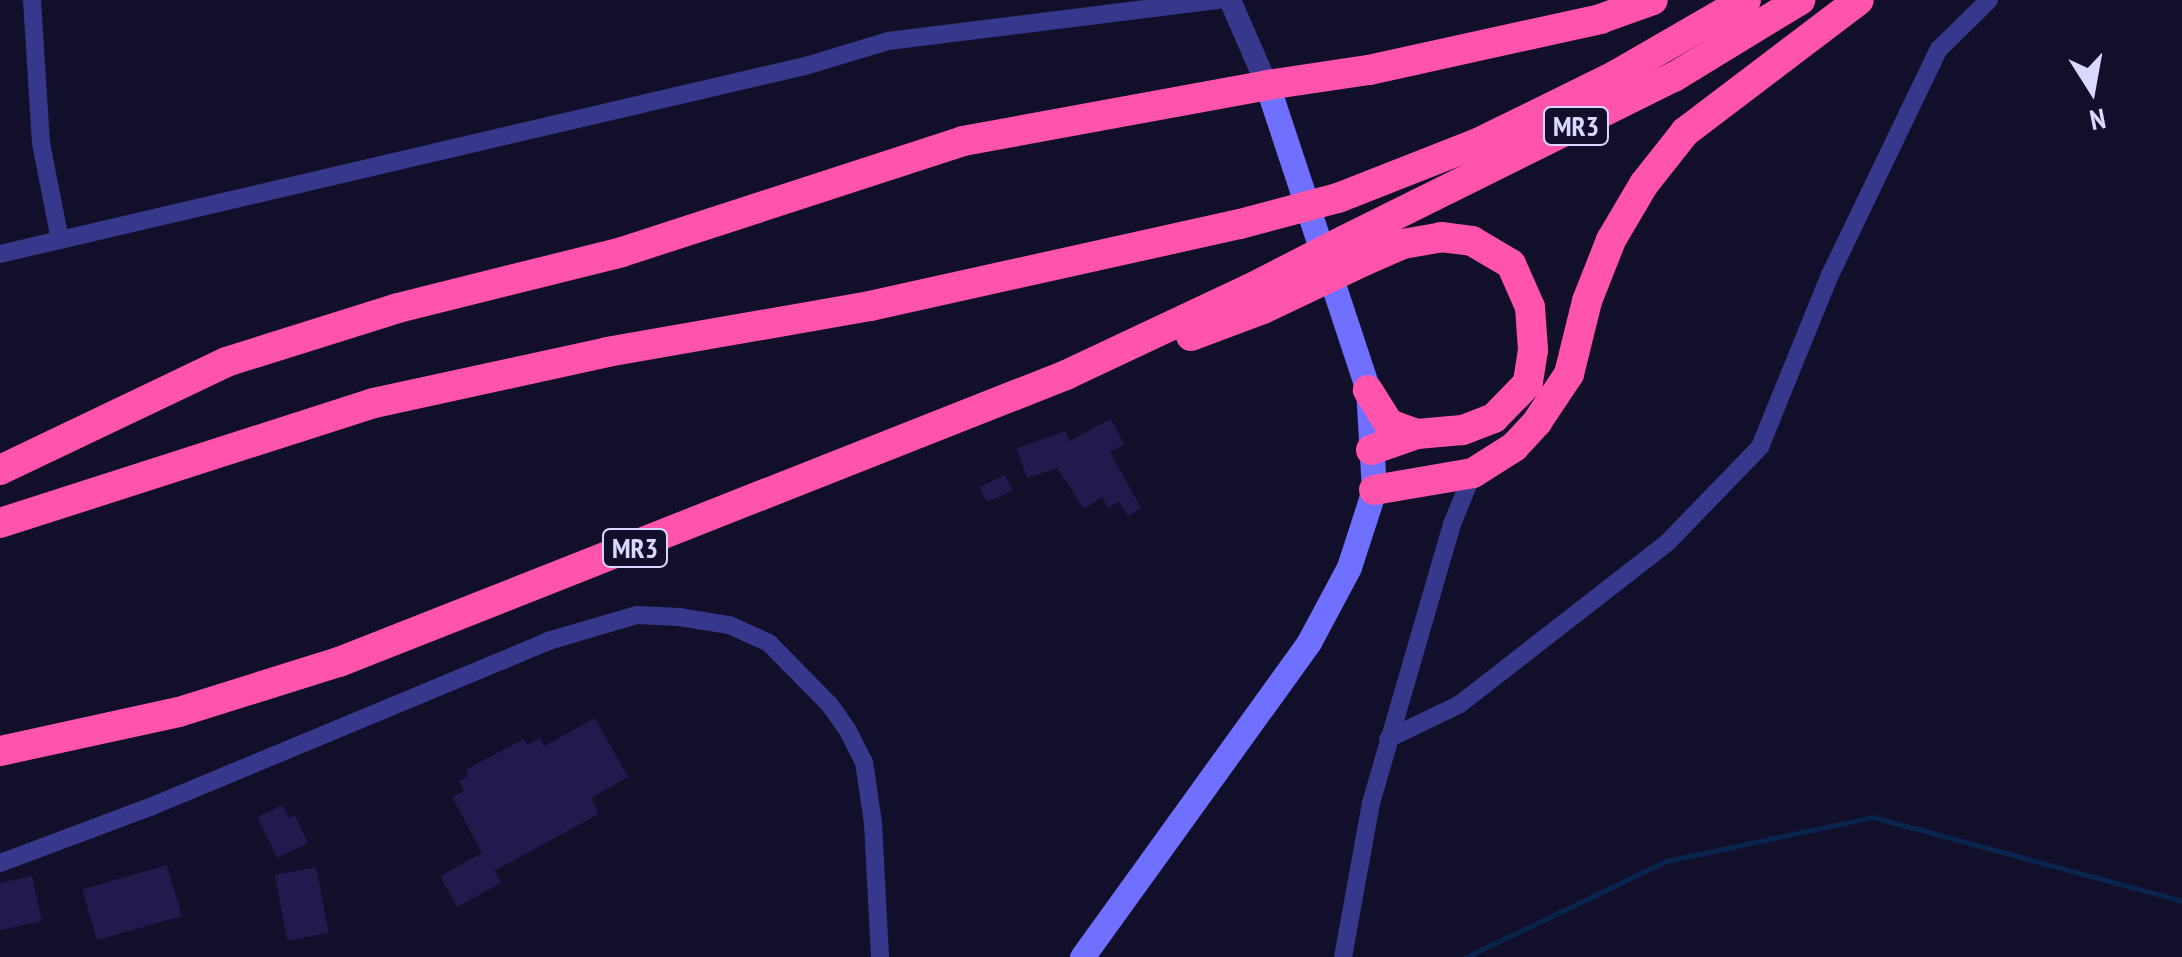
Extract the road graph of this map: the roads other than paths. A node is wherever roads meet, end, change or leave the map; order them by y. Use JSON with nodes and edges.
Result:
{"nodes":[{"id":1,"x":32,"y":0,"type":"edge"},
{"id":2,"x":1220,"y":0,"type":"edge"},
{"id":3,"x":1230,"y":0,"type":"edge"},
{"id":4,"x":1653,"y":0,"type":"edge"},
{"id":5,"x":1746,"y":0,"type":"edge"},
{"id":6,"x":1800,"y":0,"type":"edge"},
{"id":7,"x":1859,"y":0,"type":"edge"},
{"id":8,"x":1989,"y":0,"type":"edge"},
{"id":9,"x":1267,"y":84,"type":"junction"},
{"id":10,"x":60,"y":240,"type":"junction"},
{"id":11,"x":1355,"y":251,"type":"junction"},
{"id":12,"x":0,"y":254,"type":"edge"},
{"id":13,"x":1368,"y":390,"type":"junction"},
{"id":14,"x":1417,"y":434,"type":"junction"},
{"id":15,"x":1371,"y":450,"type":"junction"},
{"id":16,"x":0,"y":470,"type":"edge"},
{"id":17,"x":1473,"y":473,"type":"junction"},
{"id":18,"x":1374,"y":490,"type":"junction"},
{"id":19,"x":0,"y":524,"type":"edge"},
{"id":20,"x":1388,"y":739,"type":"junction"},
{"id":21,"x":0,"y":750,"type":"edge"},
{"id":22,"x":0,"y":863,"type":"edge"},
{"id":23,"x":880,"y":957,"type":"edge"},
{"id":24,"x":1082,"y":957,"type":"edge"},
{"id":25,"x":1343,"y":957,"type":"edge"}],
"edges":[{"from":1,"to":10,"type":"street"},
{"from":2,"to":10,"type":"street"},
{"from":3,"to":9,"type":"street"},
{"from":4,"to":9,"type":"highway"},
{"from":5,"to":19,"type":"highway","number":"MR3","bridge":true},
{"from":6,"to":11,"type":"highway","number":"MR3"},
{"from":7,"to":17,"type":"highway"},
{"from":8,"to":20,"type":"street"},
{"from":9,"to":13,"type":"main road"},
{"from":9,"to":16,"type":"highway"},
{"from":10,"to":12,"type":"street"},
{"from":11,"to":14,"type":"highway"},
{"from":11,"to":21,"type":"highway","number":"MR3","bridge":true},
{"from":13,"to":14,"type":"highway"},
{"from":13,"to":15,"type":"main road"},
{"from":14,"to":15,"type":"highway"},
{"from":15,"to":18,"type":"main road"},
{"from":17,"to":18,"type":"highway"},
{"from":17,"to":20,"type":"street"},
{"from":18,"to":24,"type":"main road"},
{"from":20,"to":25,"type":"street"},
{"from":22,"to":23,"type":"street"}]}
